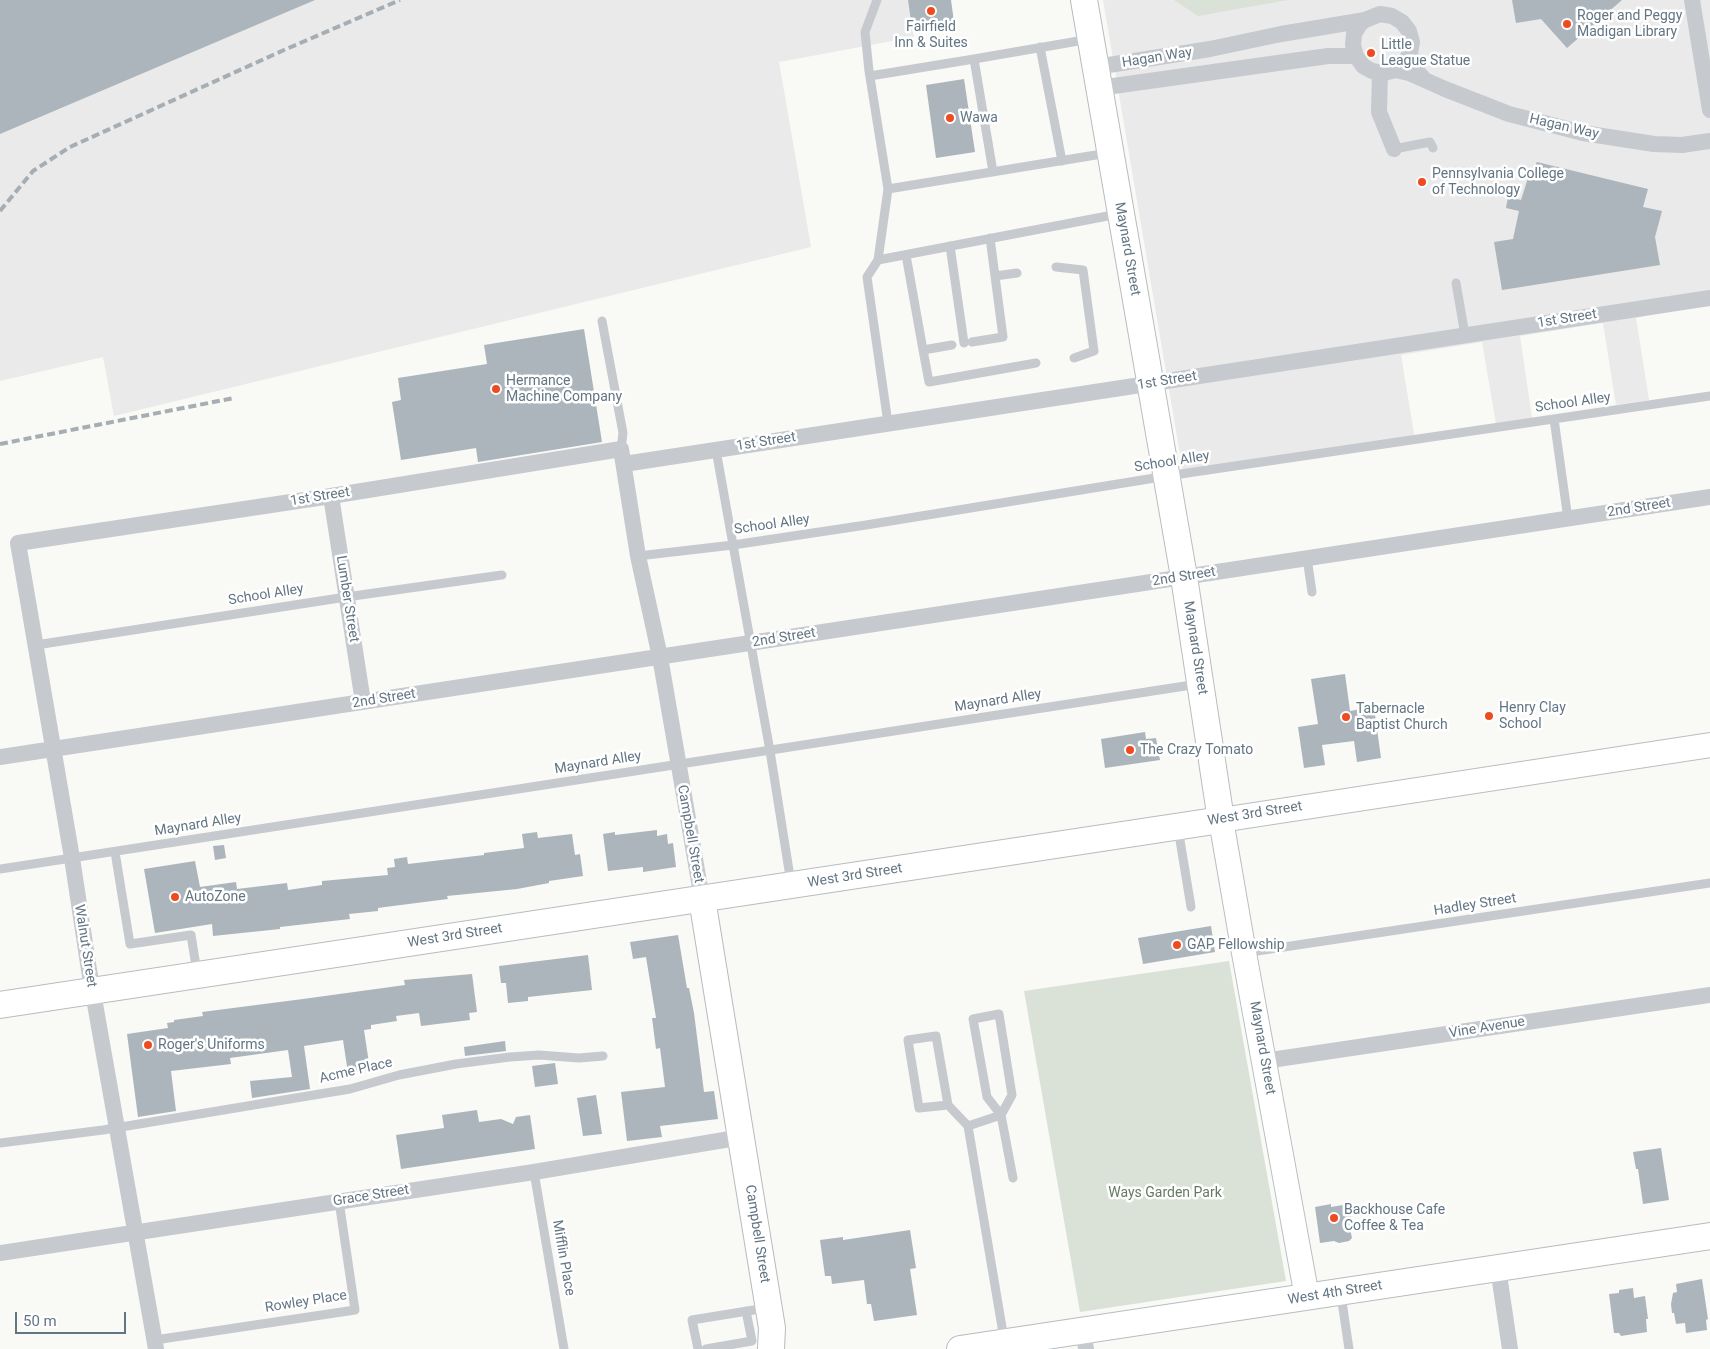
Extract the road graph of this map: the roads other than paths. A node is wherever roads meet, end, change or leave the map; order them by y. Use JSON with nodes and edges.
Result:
{"nodes":[{"id":1,"x":877,"y":0,"type":"edge"},
{"id":2,"x":1084,"y":0,"type":"edge"},
{"id":3,"x":1692,"y":0,"type":"edge"},
{"id":4,"x":1365,"y":20,"type":"junction"},
{"id":5,"x":1091,"y":39,"type":"junction"},
{"id":6,"x":1040,"y":47,"type":"junction"},
{"id":7,"x":1410,"y":53,"type":"junction"},
{"id":8,"x":1356,"y":56,"type":"junction"},
{"id":9,"x":974,"y":59,"type":"junction"},
{"id":10,"x":1387,"y":71,"type":"junction"},
{"id":11,"x":1707,"y":72,"type":"edge"},
{"id":12,"x":870,"y":76,"type":"junction"},
{"id":13,"x":1098,"y":78,"type":"junction"},
{"id":14,"x":1424,"y":79,"type":"junction"},
{"id":15,"x":1710,"y":110,"type":"edge"},
{"id":16,"x":1710,"y":141,"type":"edge"},
{"id":17,"x":1433,"y":148,"type":"dead end"},
{"id":18,"x":1394,"y":149,"type":"joint"},
{"id":19,"x":1110,"y":152,"type":"junction"},
{"id":20,"x":1062,"y":161,"type":"junction"},
{"id":21,"x":993,"y":172,"type":"junction"},
{"id":22,"x":888,"y":189,"type":"junction"},
{"id":23,"x":1121,"y":213,"type":"junction"},
{"id":24,"x":990,"y":238,"type":"junction"},
{"id":25,"x":950,"y":246,"type":"junction"},
{"id":26,"x":906,"y":254,"type":"junction"},
{"id":27,"x":878,"y":260,"type":"junction"},
{"id":28,"x":1056,"y":267,"type":"dead end"},
{"id":29,"x":1017,"y":273,"type":"dead end"},
{"id":30,"x":995,"y":276,"type":"junction"},
{"id":31,"x":1456,"y":283,"type":"dead end"},
{"id":32,"x":1710,"y":298,"type":"edge"},
{"id":33,"x":602,"y":321,"type":"dead end"},
{"id":34,"x":1465,"y":335,"type":"junction"},
{"id":35,"x":952,"y":346,"type":"dead end"},
{"id":36,"x":922,"y":350,"type":"junction"},
{"id":37,"x":1074,"y":358,"type":"dead end"},
{"id":38,"x":1036,"y":363,"type":"dead end"},
{"id":39,"x":1150,"y":383,"type":"junction"},
{"id":40,"x":1710,"y":396,"type":"edge"},
{"id":41,"x":1554,"y":419,"type":"junction"},
{"id":42,"x":888,"y":423,"type":"junction"},
{"id":43,"x":716,"y":450,"type":"junction"},
{"id":44,"x":622,"y":456,"type":"junction"},
{"id":45,"x":1167,"y":476,"type":"junction"},
{"id":46,"x":330,"y":496,"type":"junction"},
{"id":47,"x":1710,"y":497,"type":"edge"},
{"id":48,"x":1568,"y":518,"type":"junction"},
{"id":49,"x":18,"y":543,"type":"joint"},
{"id":50,"x":733,"y":545,"type":"junction"},
{"id":51,"x":638,"y":556,"type":"junction"},
{"id":52,"x":1307,"y":558,"type":"junction"},
{"id":53,"x":502,"y":575,"type":"dead end"},
{"id":54,"x":1184,"y":577,"type":"junction"},
{"id":55,"x":1312,"y":592,"type":"dead end"},
{"id":56,"x":346,"y":596,"type":"junction"},
{"id":57,"x":750,"y":643,"type":"junction"},
{"id":58,"x":36,"y":645,"type":"junction"},
{"id":59,"x":660,"y":657,"type":"junction"},
{"id":60,"x":1201,"y":684,"type":"junction"},
{"id":61,"x":363,"y":702,"type":"junction"},
{"id":62,"x":1710,"y":745,"type":"edge"},
{"id":63,"x":53,"y":749,"type":"junction"},
{"id":64,"x":770,"y":750,"type":"junction"},
{"id":65,"x":0,"y":757,"type":"edge"},
{"id":66,"x":677,"y":765,"type":"junction"},
{"id":67,"x":1221,"y":820,"type":"junction"},
{"id":68,"x":1177,"y":826,"type":"junction"},
{"id":69,"x":115,"y":852,"type":"junction"},
{"id":70,"x":72,"y":858,"type":"junction"},
{"id":71,"x":0,"y":868,"type":"edge"},
{"id":72,"x":1710,"y":883,"type":"edge"},
{"id":73,"x":791,"y":886,"type":"junction"},
{"id":74,"x":702,"y":900,"type":"junction"},
{"id":75,"x":1191,"y":907,"type":"dead end"},
{"id":76,"x":1244,"y":953,"type":"junction"},
{"id":77,"x":197,"y":975,"type":"junction"},
{"id":78,"x":92,"y":991,"type":"junction"},
{"id":79,"x":1710,"y":995,"type":"edge"},
{"id":80,"x":0,"y":1004,"type":"edge"},
{"id":81,"x":603,"y":1056,"type":"dead end"},
{"id":82,"x":1264,"y":1062,"type":"junction"},
{"id":83,"x":948,"y":1105,"type":"junction"},
{"id":84,"x":1000,"y":1115,"type":"junction"},
{"id":85,"x":968,"y":1126,"type":"junction"},
{"id":86,"x":117,"y":1127,"type":"junction"},
{"id":87,"x":742,"y":1137,"type":"junction"},
{"id":88,"x":0,"y":1142,"type":"edge"},
{"id":89,"x":534,"y":1172,"type":"junction"},
{"id":90,"x":1013,"y":1178,"type":"dead end"},
{"id":91,"x":339,"y":1201,"type":"junction"},
{"id":92,"x":136,"y":1232,"type":"junction"},
{"id":93,"x":1710,"y":1236,"type":"edge"},
{"id":94,"x":0,"y":1253,"type":"edge"},
{"id":95,"x":1498,"y":1268,"type":"junction"},
{"id":96,"x":1341,"y":1292,"type":"junction"},
{"id":97,"x":1307,"y":1297,"type":"junction"},
{"id":98,"x":757,"y":1309,"type":"junction"},
{"id":99,"x":1085,"y":1340,"type":"edge"},
{"id":100,"x":1004,"y":1342,"type":"junction"},
{"id":101,"x":156,"y":1344,"type":"edge"},
{"id":102,"x":564,"y":1349,"type":"edge"},
{"id":103,"x":698,"y":1349,"type":"edge"},
{"id":104,"x":706,"y":1349,"type":"edge"},
{"id":105,"x":771,"y":1349,"type":"edge"},
{"id":106,"x":960,"y":1349,"type":"edge"},
{"id":107,"x":1349,"y":1349,"type":"edge"},
{"id":108,"x":1510,"y":1349,"type":"edge"}],
"edges":[{"from":1,"to":12,"type":"lane"},
{"from":2,"to":5,"type":"main road","name":"Maynard Street"},
{"from":3,"to":11,"type":"street"},
{"from":4,"to":7,"type":"street","name":"Hagan Way"},
{"from":4,"to":8,"type":"street"},
{"from":4,"to":13,"type":"street","name":"Hagan Way"},
{"from":5,"to":6,"type":"lane"},
{"from":5,"to":13,"type":"main road","name":"Maynard Street"},
{"from":6,"to":9,"type":"lane"},
{"from":6,"to":20,"type":"lane"},
{"from":7,"to":10,"type":"street"},
{"from":7,"to":14,"type":"street","name":"Hagan Way"},
{"from":8,"to":10,"type":"street","name":"Hagan Way"},
{"from":8,"to":13,"type":"street","name":"Hagan Way"},
{"from":9,"to":12,"type":"lane"},
{"from":9,"to":21,"type":"lane"},
{"from":10,"to":14,"type":"street","name":"Hagan Way"},
{"from":10,"to":18,"type":"street"},
{"from":11,"to":15,"type":"street"},
{"from":12,"to":22,"type":"lane"},
{"from":13,"to":19,"type":"main road","name":"Maynard Street"},
{"from":14,"to":16,"type":"street","name":"Hagan Way"},
{"from":17,"to":18,"type":"lane"},
{"from":19,"to":20,"type":"lane"},
{"from":19,"to":23,"type":"main road","name":"Maynard Street"},
{"from":20,"to":21,"type":"lane"},
{"from":21,"to":22,"type":"lane"},
{"from":22,"to":27,"type":"lane"},
{"from":23,"to":24,"type":"lane"},
{"from":23,"to":39,"type":"main road","name":"Maynard Street"},
{"from":24,"to":25,"type":"lane"},
{"from":24,"to":30,"type":"lane"},
{"from":25,"to":26,"type":"lane"},
{"from":25,"to":30,"type":"lane"},
{"from":26,"to":27,"type":"lane"},
{"from":26,"to":36,"type":"lane"},
{"from":27,"to":42,"type":"lane"},
{"from":28,"to":37,"type":"lane"},
{"from":29,"to":30,"type":"lane"},
{"from":31,"to":34,"type":"lane"},
{"from":32,"to":34,"type":"street","name":"1st Street"},
{"from":33,"to":44,"type":"lane","name":"Campbell Street"},
{"from":34,"to":39,"type":"street","name":"1st Street"},
{"from":35,"to":36,"type":"lane"},
{"from":36,"to":38,"type":"lane"},
{"from":39,"to":42,"type":"street","name":"1st Street"},
{"from":39,"to":45,"type":"main road","name":"Maynard Street"},
{"from":40,"to":41,"type":"lane","name":"School Alley"},
{"from":41,"to":45,"type":"lane","name":"School Alley"},
{"from":41,"to":48,"type":"lane"},
{"from":42,"to":43,"type":"street","name":"1st Street"},
{"from":43,"to":44,"type":"street","name":"1st Street"},
{"from":43,"to":50,"type":"lane"},
{"from":44,"to":46,"type":"street","name":"1st Street"},
{"from":44,"to":51,"type":"street","name":"Campbell Street"},
{"from":45,"to":50,"type":"lane","name":"School Alley"},
{"from":45,"to":54,"type":"main road","name":"Maynard Street"},
{"from":46,"to":49,"type":"street","name":"1st Street"},
{"from":46,"to":56,"type":"street","name":"Lumber Street"},
{"from":47,"to":48,"type":"street","name":"2nd Street"},
{"from":48,"to":52,"type":"street","name":"2nd Street"},
{"from":49,"to":58,"type":"street","name":"Walnut Street"},
{"from":50,"to":51,"type":"lane","name":"School Alley"},
{"from":50,"to":57,"type":"lane"},
{"from":51,"to":59,"type":"street","name":"Campbell Street"},
{"from":52,"to":54,"type":"street","name":"2nd Street"},
{"from":52,"to":55,"type":"lane"},
{"from":53,"to":56,"type":"lane","name":"School Alley"},
{"from":54,"to":57,"type":"street","name":"2nd Street"},
{"from":54,"to":60,"type":"main road","name":"Maynard Street"},
{"from":56,"to":58,"type":"lane","name":"School Alley"},
{"from":56,"to":61,"type":"street","name":"Lumber Street"},
{"from":57,"to":59,"type":"street","name":"2nd Street"},
{"from":57,"to":64,"type":"lane"},
{"from":58,"to":63,"type":"street","name":"Walnut Street"},
{"from":59,"to":61,"type":"street","name":"2nd Street"},
{"from":59,"to":66,"type":"street","name":"Campbell Street"},
{"from":60,"to":64,"type":"lane","name":"Maynard Alley"},
{"from":60,"to":67,"type":"main road","name":"Maynard Street"},
{"from":61,"to":63,"type":"street","name":"2nd Street"},
{"from":62,"to":67,"type":"main road","name":"West 3rd Street"},
{"from":63,"to":65,"type":"street","name":"2nd Street"},
{"from":63,"to":70,"type":"street","name":"Walnut Street"},
{"from":64,"to":66,"type":"lane","name":"Maynard Alley"},
{"from":64,"to":73,"type":"lane"},
{"from":66,"to":69,"type":"lane","name":"Maynard Alley"},
{"from":66,"to":74,"type":"street","name":"Campbell Street"},
{"from":67,"to":68,"type":"main road","name":"West 3rd Street"},
{"from":67,"to":76,"type":"main road","name":"Maynard Street"},
{"from":68,"to":73,"type":"main road","name":"West 3rd Street"},
{"from":68,"to":75,"type":"lane"},
{"from":69,"to":70,"type":"lane","name":"Maynard Alley"},
{"from":69,"to":77,"type":"lane"},
{"from":70,"to":71,"type":"lane","name":"Maynard Alley"},
{"from":70,"to":78,"type":"street","name":"Walnut Street"},
{"from":72,"to":76,"type":"lane","name":"Hadley Street"},
{"from":73,"to":74,"type":"main road","name":"West 3rd Street"},
{"from":74,"to":77,"type":"main road","name":"West 3rd Street"},
{"from":74,"to":87,"type":"main road","name":"Campbell Street"},
{"from":76,"to":82,"type":"main road","name":"Maynard Street"},
{"from":77,"to":78,"type":"main road","name":"West 3rd Street"},
{"from":78,"to":80,"type":"main road","name":"West 3rd Street"},
{"from":78,"to":86,"type":"street","name":"Walnut Street"},
{"from":79,"to":82,"type":"street","name":"Vine Avenue"},
{"from":81,"to":86,"type":"lane","name":"Acme Place"},
{"from":82,"to":97,"type":"main road","name":"Maynard Street"},
{"from":83,"to":83,"type":"lane"},
{"from":83,"to":85,"type":"lane"},
{"from":84,"to":84,"type":"lane"},
{"from":84,"to":85,"type":"lane"},
{"from":84,"to":90,"type":"lane"},
{"from":85,"to":100,"type":"lane"},
{"from":86,"to":88,"type":"lane","name":"Acme Place"},
{"from":86,"to":92,"type":"street","name":"Walnut Street"},
{"from":87,"to":89,"type":"street","name":"Grace Street"},
{"from":87,"to":98,"type":"main road","name":"Campbell Street"},
{"from":89,"to":91,"type":"street","name":"Grace Street"},
{"from":89,"to":102,"type":"lane","name":"Mifflin Place"},
{"from":91,"to":92,"type":"street","name":"Grace Street"},
{"from":91,"to":101,"type":"lane","name":"Rowley Place"},
{"from":92,"to":94,"type":"street","name":"Grace Street"},
{"from":92,"to":101,"type":"street","name":"Walnut Street"},
{"from":93,"to":95,"type":"main road","name":"West 4th Street"},
{"from":95,"to":96,"type":"main road","name":"West 4th Street"},
{"from":95,"to":108,"type":"street"},
{"from":96,"to":97,"type":"main road","name":"West 4th Street"},
{"from":96,"to":107,"type":"lane"},
{"from":97,"to":99,"type":"main road","name":"West 4th Street"},
{"from":98,"to":103,"type":"lane"},
{"from":98,"to":104,"type":"lane"},
{"from":98,"to":105,"type":"main road","name":"Campbell Street"},
{"from":99,"to":100,"type":"main road","name":"West 4th Street"},
{"from":100,"to":106,"type":"main road","name":"West 4th Street"}]}
